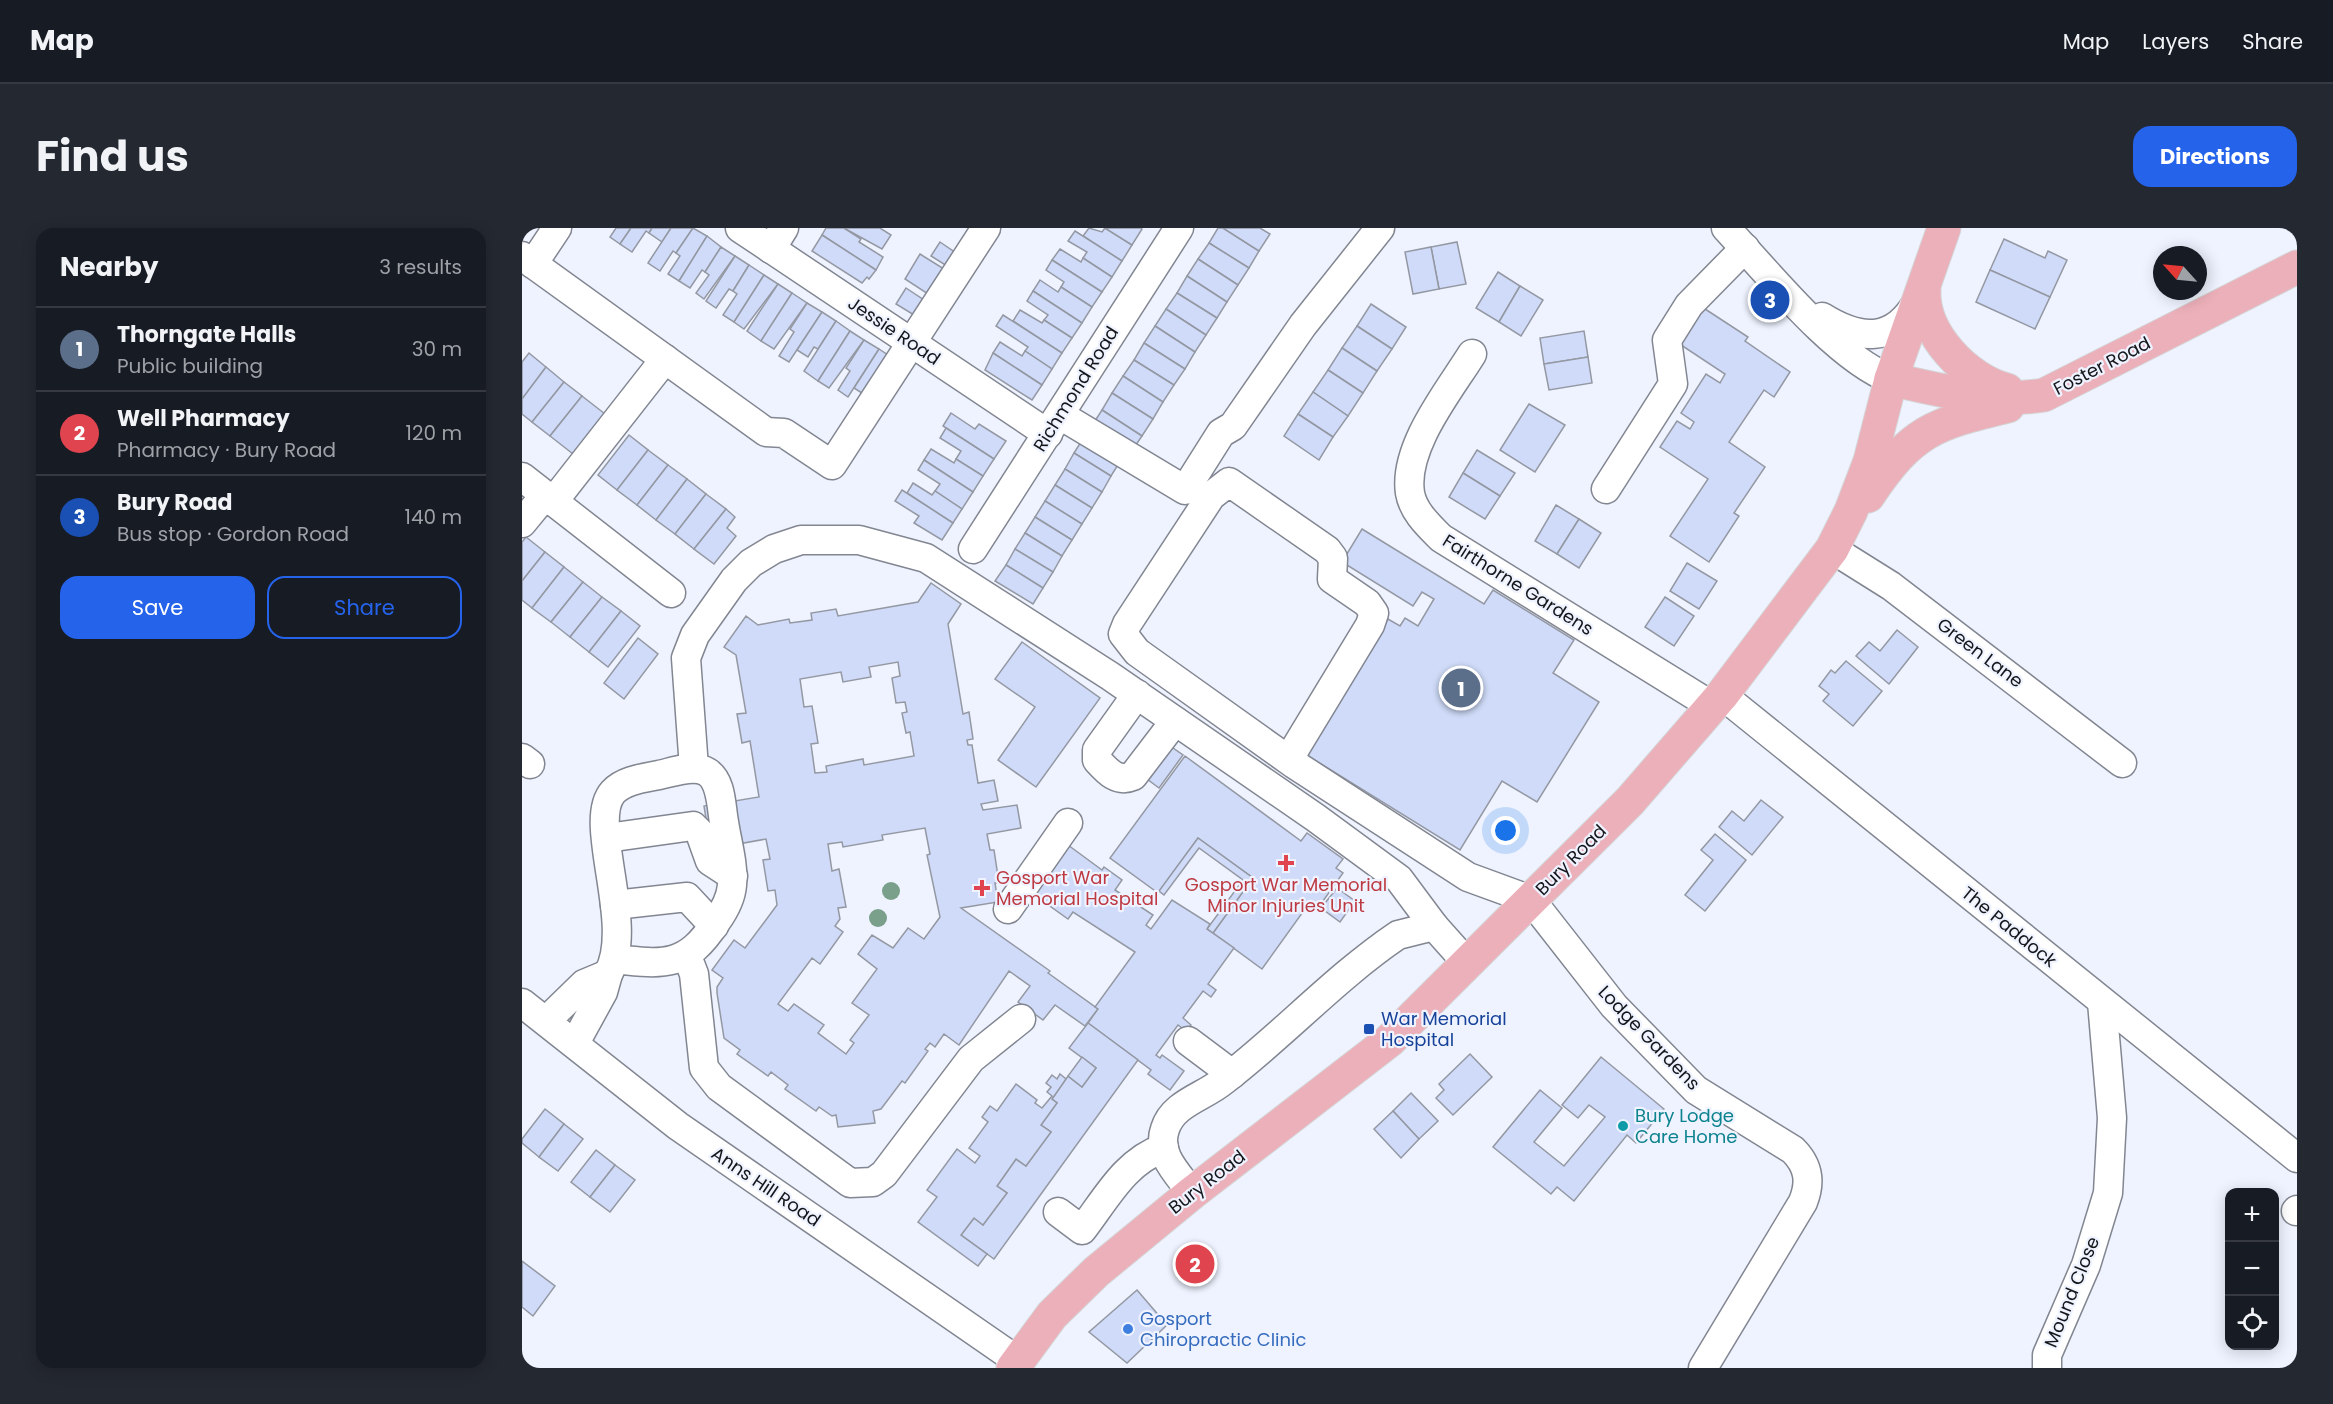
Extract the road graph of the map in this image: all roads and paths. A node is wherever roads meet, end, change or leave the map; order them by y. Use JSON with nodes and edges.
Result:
{"nodes":[{"id":1,"x":557,"y":228,"type":"edge"},
{"id":2,"x":740,"y":228,"type":"edge"},
{"id":3,"x":986,"y":228,"type":"edge"},
{"id":4,"x":1179,"y":228,"type":"edge"},
{"id":5,"x":1380,"y":228,"type":"edge"},
{"id":6,"x":1726,"y":228,"type":"edge"},
{"id":7,"x":1944,"y":228,"type":"edge"},
{"id":8,"x":778,"y":238,"type":"edge"},
{"id":9,"x":1745,"y":248,"type":"junction"},
{"id":10,"x":527,"y":260,"type":"edge"},
{"id":11,"x":2297,"y":267,"type":"edge"},
{"id":12,"x":1778,"y":283,"type":"junction"},
{"id":13,"x":1924,"y":290,"type":"junction"},
{"id":14,"x":1833,"y":340,"type":"junction"},
{"id":15,"x":913,"y":344,"type":"junction"},
{"id":16,"x":1472,"y":354,"type":"dead end"},
{"id":17,"x":665,"y":359,"type":"junction"},
{"id":18,"x":1891,"y":380,"type":"junction"},
{"id":19,"x":2044,"y":395,"type":"junction"},
{"id":20,"x":1054,"y":424,"type":"junction"},
{"id":21,"x":1878,"y":433,"type":"junction"},
{"id":22,"x":522,"y":477,"type":"edge"},
{"id":23,"x":1606,"y":489,"type":"dead end"},
{"id":24,"x":549,"y":498,"type":"junction"},
{"id":25,"x":522,"y":523,"type":"edge"},
{"id":26,"x":973,"y":549,"type":"dead end"},
{"id":27,"x":1832,"y":549,"type":"junction"},
{"id":28,"x":671,"y":593,"type":"dead end"},
{"id":29,"x":1137,"y":694,"type":"junction"},
{"id":30,"x":1717,"y":701,"type":"junction"},
{"id":31,"x":1175,"y":721,"type":"junction"},
{"id":32,"x":2122,"y":763,"type":"dead end"},
{"id":33,"x":1294,"y":764,"type":"junction"},
{"id":34,"x":694,"y":768,"type":"junction"},
{"id":35,"x":1068,"y":823,"type":"dead end"},
{"id":36,"x":607,"y":838,"type":"junction"},
{"id":37,"x":733,"y":876,"type":"junction"},
{"id":38,"x":1531,"y":900,"type":"junction"},
{"id":39,"x":615,"y":905,"type":"junction"},
{"id":40,"x":1008,"y":909,"type":"dead end"},
{"id":41,"x":714,"y":926,"type":"junction"},
{"id":42,"x":1434,"y":926,"type":"junction"},
{"id":43,"x":687,"y":956,"type":"junction"},
{"id":44,"x":1467,"y":963,"type":"junction"},
{"id":45,"x":611,"y":967,"type":"junction"},
{"id":46,"x":2102,"y":1002,"type":"junction"},
{"id":47,"x":522,"y":1003,"type":"edge"},
{"id":48,"x":1021,"y":1019,"type":"dead end"},
{"id":49,"x":546,"y":1021,"type":"junction"},
{"id":50,"x":1188,"y":1041,"type":"dead end"},
{"id":51,"x":574,"y":1043,"type":"junction"},
{"id":52,"x":1232,"y":1074,"type":"junction"},
{"id":53,"x":1164,"y":1148,"type":"junction"},
{"id":54,"x":2297,"y":1158,"type":"edge"},
{"id":55,"x":1192,"y":1193,"type":"junction"},
{"id":56,"x":1058,"y":1212,"type":"dead end"},
{"id":57,"x":1016,"y":1364,"type":"edge"},
{"id":58,"x":1703,"y":1368,"type":"edge"},
{"id":59,"x":2047,"y":1368,"type":"edge"}],
"edges":[{"from":1,"to":10,"type":"street"},
{"from":2,"to":8,"type":"street","name":"Jessie Road"},
{"from":3,"to":15,"type":"street"},
{"from":4,"to":20,"type":"street","name":"Richmond Road"},
{"from":5,"to":20,"type":"street","name":"Jessie Road"},
{"from":6,"to":9,"type":"street"},
{"from":7,"to":13,"type":"main road","name":"Bury Road"},
{"from":8,"to":15,"type":"street","name":"Jessie Road"},
{"from":9,"to":12,"type":"street"},
{"from":9,"to":23,"type":"street"},
{"from":10,"to":17,"type":"street"},
{"from":11,"to":19,"type":"main road","name":"Foster Road"},
{"from":12,"to":13,"type":"street"},
{"from":12,"to":14,"type":"street"},
{"from":13,"to":18,"type":"main road","name":"Bury Road"},
{"from":13,"to":19,"type":"main road"},
{"from":14,"to":18,"type":"street"},
{"from":14,"to":21,"type":"street"},
{"from":15,"to":17,"type":"street"},
{"from":15,"to":20,"type":"street","name":"Jessie Road"},
{"from":16,"to":30,"type":"street","name":"Fairthorne Gardens"},
{"from":17,"to":24,"type":"street"},
{"from":18,"to":19,"type":"main road","name":"Foster Road"},
{"from":18,"to":21,"type":"main road","name":"Bury Road"},
{"from":19,"to":27,"type":"main road"},
{"from":20,"to":26,"type":"street","name":"Richmond Road"},
{"from":21,"to":27,"type":"main road","name":"Bury Road"},
{"from":22,"to":24,"type":"street"},
{"from":24,"to":25,"type":"street"},
{"from":24,"to":28,"type":"street"},
{"from":27,"to":30,"type":"main road","name":"Bury Road"},
{"from":27,"to":32,"type":"street","name":"Green Lane"},
{"from":29,"to":31,"type":"street"},
{"from":29,"to":31,"type":"street"},
{"from":29,"to":34,"type":"street"},
{"from":30,"to":38,"type":"main road","name":"Bury Road"},
{"from":30,"to":46,"type":"street","name":"The Paddock"},
{"from":31,"to":42,"type":"street"},
{"from":33,"to":33,"type":"street"},
{"from":33,"to":38,"type":"street"},
{"from":34,"to":36,"type":"street"},
{"from":34,"to":37,"type":"street"},
{"from":35,"to":40,"type":"street"},
{"from":36,"to":37,"type":"street"},
{"from":36,"to":39,"type":"street"},
{"from":37,"to":41,"type":"street"},
{"from":38,"to":44,"type":"main road","name":"Bury Road"},
{"from":38,"to":58,"type":"street","name":"Lodge Gardens"},
{"from":39,"to":41,"type":"street"},
{"from":39,"to":45,"type":"street"},
{"from":41,"to":43,"type":"street"},
{"from":42,"to":44,"type":"street"},
{"from":42,"to":52,"type":"street"},
{"from":43,"to":45,"type":"street"},
{"from":43,"to":48,"type":"street"},
{"from":44,"to":55,"type":"main road","name":"Bury Road"},
{"from":45,"to":49,"type":"street"},
{"from":45,"to":51,"type":"street"},
{"from":46,"to":54,"type":"street","name":"The Paddock"},
{"from":46,"to":59,"type":"street","name":"Mound Close"},
{"from":47,"to":49,"type":"street","name":"Anns Hill Road"},
{"from":49,"to":51,"type":"street","name":"Anns Hill Road"},
{"from":50,"to":52,"type":"street"},
{"from":51,"to":57,"type":"street","name":"Anns Hill Road"},
{"from":52,"to":53,"type":"street"},
{"from":53,"to":55,"type":"street"},
{"from":53,"to":56,"type":"street"},
{"from":55,"to":57,"type":"main road","name":"Bury Road"}]}
